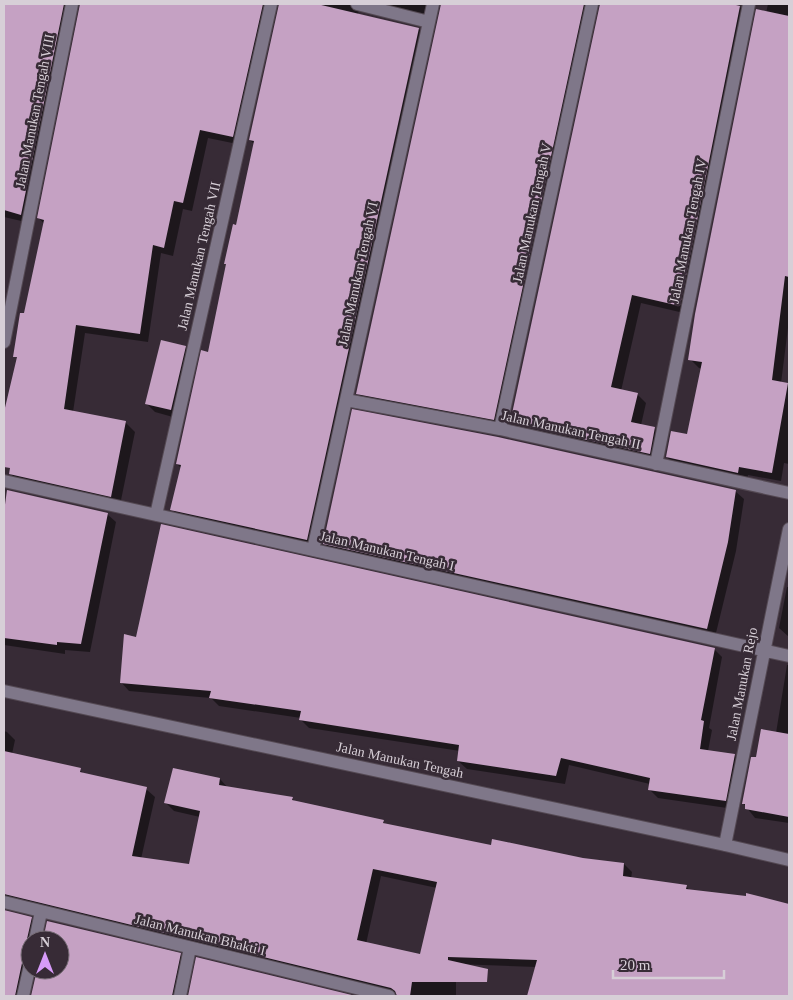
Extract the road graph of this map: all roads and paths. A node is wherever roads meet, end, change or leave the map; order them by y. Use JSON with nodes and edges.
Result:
{"nodes":[{"id":1,"x":72,"y":4,"type":"edge"},
{"id":2,"x":272,"y":4,"type":"edge"},
{"id":3,"x":357,"y":4,"type":"edge"},
{"id":4,"x":433,"y":4,"type":"edge"},
{"id":5,"x":592,"y":4,"type":"edge"},
{"id":6,"x":749,"y":4,"type":"edge"},
{"id":7,"x":429,"y":22,"type":"junction"},
{"id":8,"x":4,"y":342,"type":"edge"},
{"id":9,"x":346,"y":400,"type":"junction"},
{"id":10,"x":500,"y":429,"type":"junction"},
{"id":11,"x":656,"y":464,"type":"junction"},
{"id":12,"x":4,"y":481,"type":"edge"},
{"id":13,"x":789,"y":493,"type":"edge"},
{"id":14,"x":156,"y":515,"type":"junction"},
{"id":15,"x":789,"y":529,"type":"edge"},
{"id":16,"x":313,"y":550,"type":"junction"},
{"id":17,"x":764,"y":650,"type":"junction"},
{"id":18,"x":789,"y":656,"type":"edge"},
{"id":19,"x":4,"y":690,"type":"edge"},
{"id":20,"x":724,"y":845,"type":"junction"},
{"id":21,"x":789,"y":860,"type":"edge"},
{"id":22,"x":4,"y":902,"type":"edge"},
{"id":23,"x":41,"y":912,"type":"junction"},
{"id":24,"x":37,"y":930,"type":"edge"},
{"id":25,"x":190,"y":948,"type":"junction"},
{"id":26,"x":27,"y":980,"type":"edge"},
{"id":27,"x":354,"y":992,"type":"edge"},
{"id":28,"x":23,"y":996,"type":"edge"},
{"id":29,"x":180,"y":996,"type":"edge"},
{"id":30,"x":389,"y":996,"type":"edge"}],
"edges":[{"from":1,"to":8,"type":"street","name":"Jalan Manukan Tengah VIII"},
{"from":2,"to":14,"type":"street","name":"Jalan Manukan Tengah VII"},
{"from":3,"to":7,"type":"street"},
{"from":4,"to":7,"type":"street","name":"Jalan Manukan Tengah VI"},
{"from":5,"to":10,"type":"street","name":"Jalan Manukan Tengah V"},
{"from":6,"to":11,"type":"street","name":"Jalan Manukan Tengah IV"},
{"from":7,"to":9,"type":"street","name":"Jalan Manukan Tengah VI"},
{"from":9,"to":10,"type":"street","name":"Jalan Manukan Tengah II"},
{"from":9,"to":16,"type":"street","name":"Jalan Manukan Tengah VI"},
{"from":10,"to":11,"type":"street","name":"Jalan Manukan Tengah II"},
{"from":11,"to":13,"type":"street","name":"Jalan Manukan Tengah II"},
{"from":12,"to":14,"type":"street","name":"Jalan Manukan Tengah I"},
{"from":14,"to":16,"type":"street","name":"Jalan Manukan Tengah I"},
{"from":15,"to":17,"type":"street","name":"Jalan Manukan Rejo"},
{"from":16,"to":17,"type":"street","name":"Jalan Manukan Tengah I"},
{"from":17,"to":18,"type":"street","name":"Jalan Manukan Tengah I"},
{"from":17,"to":20,"type":"street","name":"Jalan Manukan Rejo"},
{"from":19,"to":20,"type":"street","name":"Jalan Manukan Tengah"},
{"from":20,"to":21,"type":"street","name":"Jalan Manukan Tengah"},
{"from":22,"to":23,"type":"street","name":"Jalan Manukan Bhakti I"},
{"from":23,"to":24,"type":"street"},
{"from":23,"to":25,"type":"street","name":"Jalan Manukan Bhakti I"},
{"from":25,"to":27,"type":"street","name":"Jalan Manukan Bhakti I"},
{"from":25,"to":29,"type":"street"},
{"from":26,"to":28,"type":"street"},
{"from":27,"to":30,"type":"street","name":"Jalan Manukan Bhakti I"}]}
